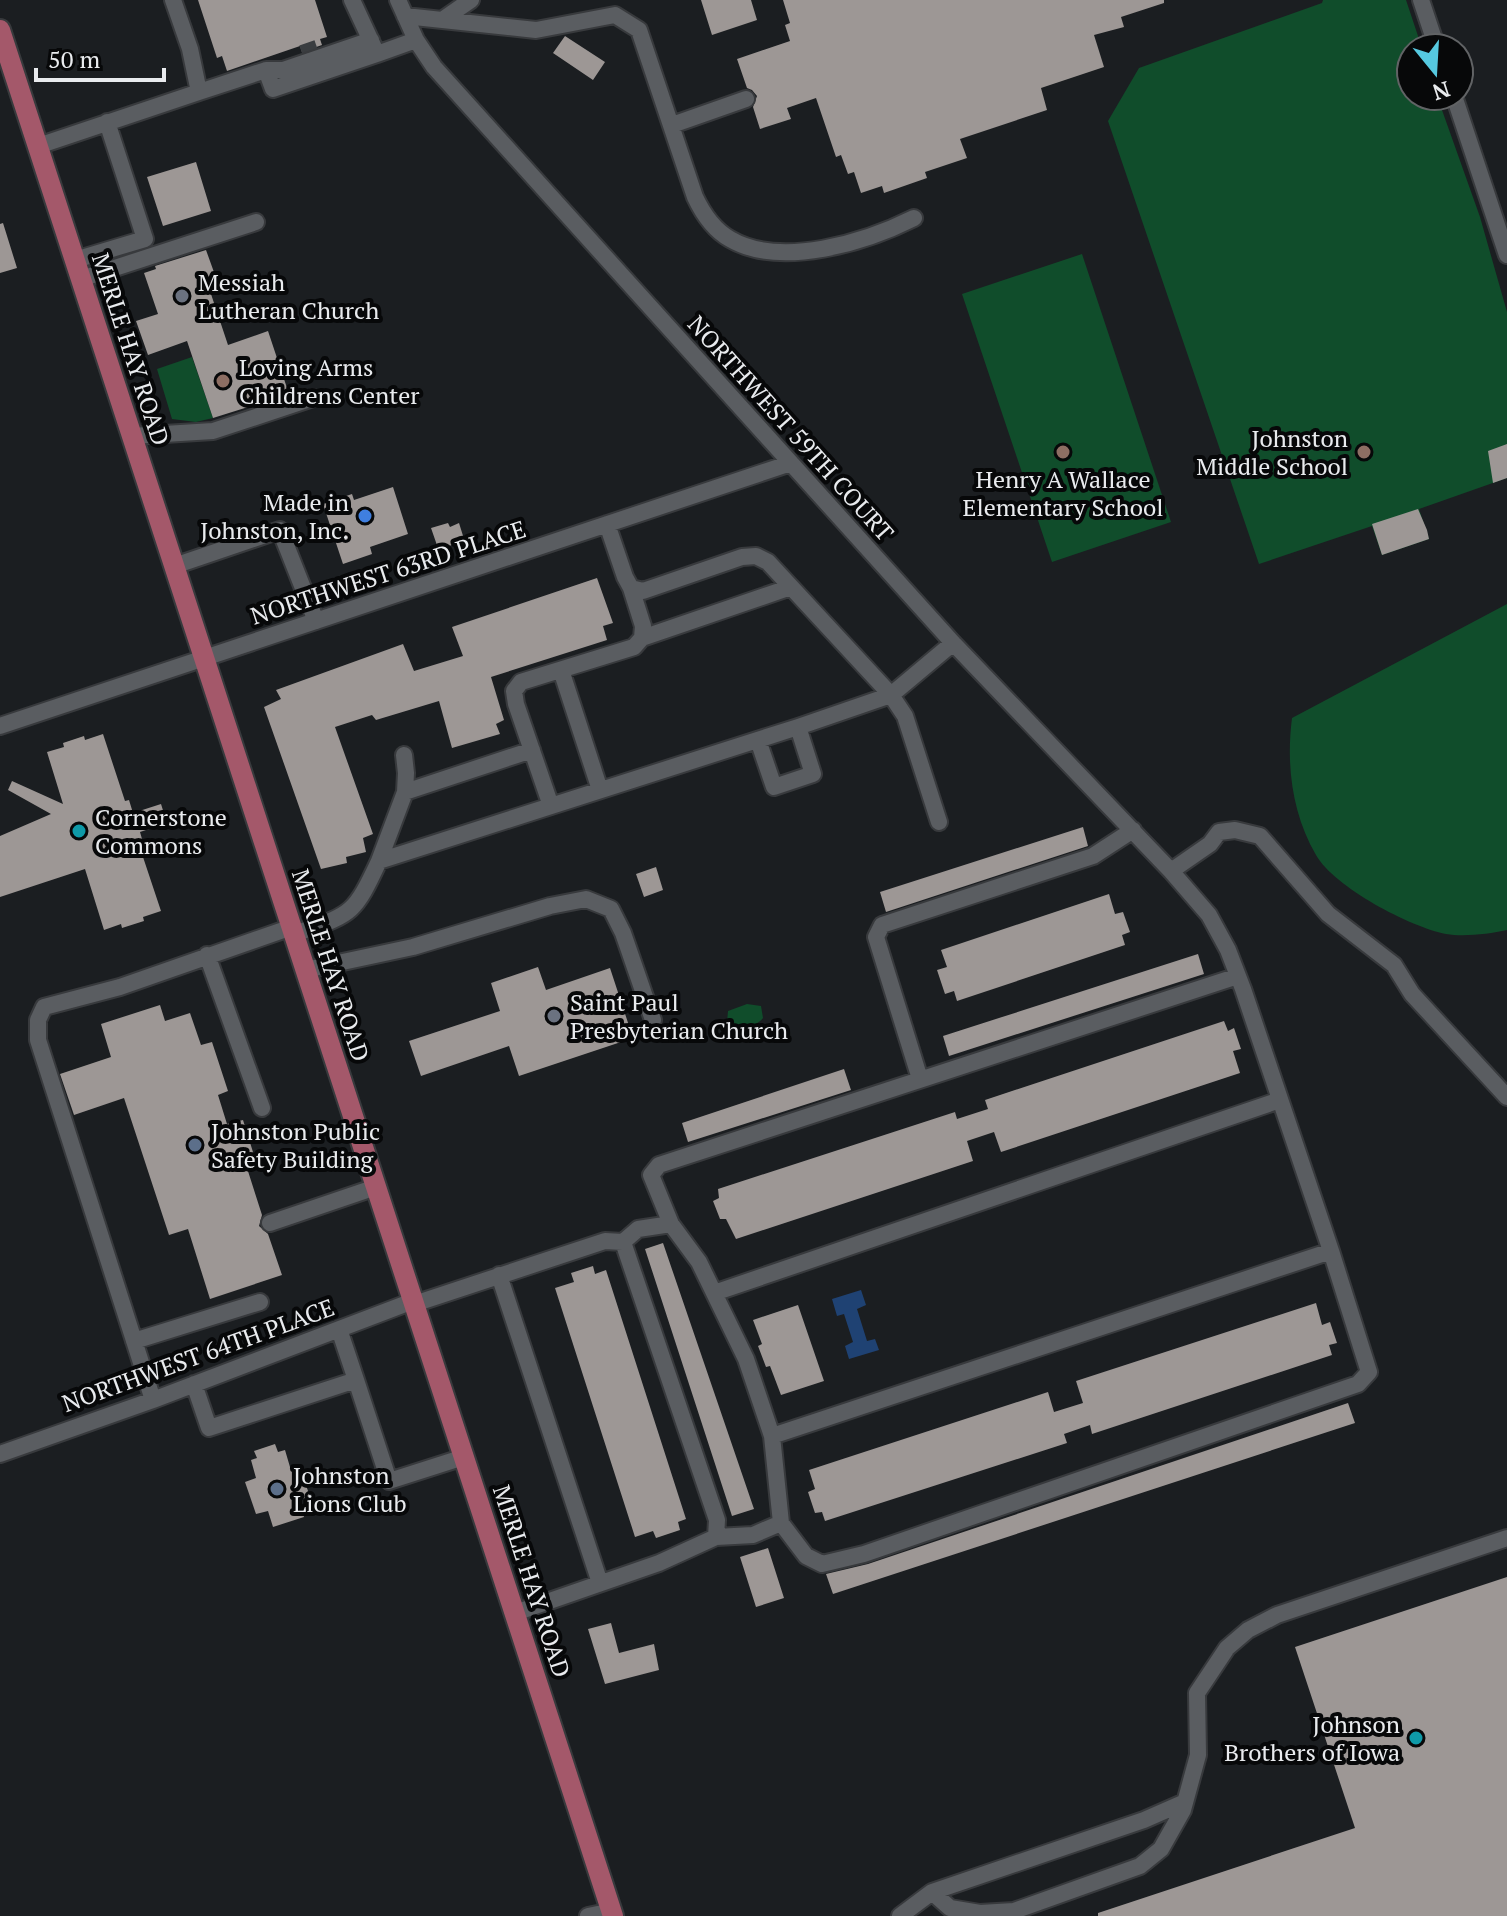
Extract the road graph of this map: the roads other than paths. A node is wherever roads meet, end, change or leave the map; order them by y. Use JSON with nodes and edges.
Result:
{"nodes":[{"id":1,"x":173,"y":0,"type":"edge"},
{"id":2,"x":352,"y":0,"type":"edge"},
{"id":3,"x":471,"y":0,"type":"edge"},
{"id":4,"x":1421,"y":0,"type":"edge"},
{"id":5,"x":401,"y":8,"type":"edge"},
{"id":6,"x":445,"y":18,"type":"junction"},
{"id":7,"x":0,"y":30,"type":"edge"},
{"id":8,"x":1432,"y":32,"type":"edge"},
{"id":9,"x":416,"y":40,"type":"junction"},
{"id":10,"x":371,"y":42,"type":"junction"},
{"id":11,"x":322,"y":46,"type":"tunnel mouth"},
{"id":12,"x":302,"y":53,"type":"tunnel mouth"},
{"id":13,"x":266,"y":70,"type":"junction"},
{"id":14,"x":199,"y":92,"type":"junction"},
{"id":15,"x":746,"y":99,"type":"dead end"},
{"id":16,"x":1459,"y":112,"type":"edge"},
{"id":17,"x":107,"y":122,"type":"junction"},
{"id":18,"x":672,"y":125,"type":"junction"},
{"id":19,"x":38,"y":146,"type":"junction"},
{"id":20,"x":914,"y":218,"type":"dead end"},
{"id":21,"x":256,"y":222,"type":"dead end"},
{"id":22,"x":1507,"y":255,"type":"edge"},
{"id":23,"x":78,"y":270,"type":"junction"},
{"id":24,"x":313,"y":398,"type":"dead end"},
{"id":25,"x":132,"y":436,"type":"junction"},
{"id":26,"x":791,"y":463,"type":"junction"},
{"id":27,"x":607,"y":524,"type":"junction"},
{"id":28,"x":174,"y":566,"type":"junction"},
{"id":29,"x":791,"y":587,"type":"junction"},
{"id":30,"x":631,"y":588,"type":"junction"},
{"id":31,"x":316,"y":621,"type":"junction"},
{"id":32,"x":642,"y":638,"type":"junction"},
{"id":33,"x":953,"y":643,"type":"junction"},
{"id":34,"x":204,"y":658,"type":"junction"},
{"id":35,"x":561,"y":670,"type":"junction"},
{"id":36,"x":891,"y":695,"type":"junction"},
{"id":37,"x":0,"y":726,"type":"edge"},
{"id":38,"x":798,"y":727,"type":"junction"},
{"id":39,"x":758,"y":740,"type":"junction"},
{"id":40,"x":532,"y":750,"type":"junction"},
{"id":41,"x":404,"y":755,"type":"dead end"},
{"id":42,"x":600,"y":790,"type":"junction"},
{"id":43,"x":405,"y":792,"type":"junction"},
{"id":44,"x":551,"y":806,"type":"junction"},
{"id":45,"x":939,"y":822,"type":"dead end"},
{"id":46,"x":1133,"y":830,"type":"junction"},
{"id":47,"x":379,"y":861,"type":"junction"},
{"id":48,"x":1171,"y":871,"type":"junction"},
{"id":49,"x":293,"y":930,"type":"junction"},
{"id":50,"x":207,"y":955,"type":"junction"},
{"id":51,"x":305,"y":970,"type":"junction"},
{"id":52,"x":1238,"y":976,"type":"junction"},
{"id":53,"x":653,"y":1020,"type":"dead end"},
{"id":54,"x":920,"y":1079,"type":"junction"},
{"id":55,"x":1507,"y":1097,"type":"edge"},
{"id":56,"x":1280,"y":1100,"type":"junction"},
{"id":57,"x":262,"y":1108,"type":"dead end"},
{"id":58,"x":376,"y":1187,"type":"junction"},
{"id":59,"x":270,"y":1223,"type":"dead end"},
{"id":60,"x":671,"y":1224,"type":"junction"},
{"id":61,"x":623,"y":1242,"type":"junction"},
{"id":62,"x":1331,"y":1251,"type":"junction"},
{"id":63,"x":499,"y":1275,"type":"junction"},
{"id":64,"x":714,"y":1293,"type":"junction"},
{"id":65,"x":260,"y":1302,"type":"dead end"},
{"id":66,"x":414,"y":1303,"type":"junction"},
{"id":67,"x":339,"y":1329,"type":"junction"},
{"id":68,"x":134,"y":1341,"type":"junction"},
{"id":69,"x":356,"y":1380,"type":"junction"},
{"id":70,"x":194,"y":1384,"type":"junction"},
{"id":71,"x":153,"y":1400,"type":"junction"},
{"id":72,"x":772,"y":1436,"type":"junction"},
{"id":73,"x":0,"y":1454,"type":"edge"},
{"id":74,"x":464,"y":1457,"type":"junction"},
{"id":75,"x":781,"y":1523,"type":"junction"},
{"id":76,"x":716,"y":1537,"type":"junction"},
{"id":77,"x":1507,"y":1538,"type":"edge"},
{"id":78,"x":600,"y":1583,"type":"junction"},
{"id":79,"x":515,"y":1613,"type":"junction"},
{"id":80,"x":1185,"y":1802,"type":"junction"},
{"id":81,"x":932,"y":1892,"type":"junction"},
{"id":82,"x":612,"y":1914,"type":"edge"},
{"id":83,"x":588,"y":1916,"type":"edge"},
{"id":84,"x":900,"y":1916,"type":"edge"}],
"edges":[{"from":1,"to":14,"type":"street"},
{"from":2,"to":10,"type":"street"},
{"from":3,"to":6,"type":"street"},
{"from":4,"to":8,"type":"street"},
{"from":5,"to":6,"type":"street"},
{"from":5,"to":9,"type":"street","name":"NORTHWEST 59TH COURT"},
{"from":6,"to":18,"type":"street"},
{"from":7,"to":19,"type":"main road","name":"MERLE HAY ROAD"},
{"from":9,"to":10,"type":"street"},
{"from":9,"to":26,"type":"street","name":"NORTHWEST 59TH COURT"},
{"from":10,"to":11,"type":"street"},
{"from":10,"to":13,"type":"street"},
{"from":12,"to":13,"type":"street"},
{"from":13,"to":14,"type":"street"},
{"from":14,"to":17,"type":"street"},
{"from":15,"to":18,"type":"street"},
{"from":16,"to":22,"type":"street"},
{"from":17,"to":19,"type":"street"},
{"from":17,"to":23,"type":"street"},
{"from":18,"to":20,"type":"street"},
{"from":19,"to":23,"type":"main road","name":"MERLE HAY ROAD"},
{"from":21,"to":23,"type":"street"},
{"from":23,"to":25,"type":"main road","name":"MERLE HAY ROAD"},
{"from":24,"to":25,"type":"street"},
{"from":25,"to":28,"type":"main road","name":"MERLE HAY ROAD"},
{"from":26,"to":27,"type":"street","name":"NORTHWEST 63RD PLACE"},
{"from":26,"to":33,"type":"street","name":"NORTHWEST 59TH COURT"},
{"from":27,"to":30,"type":"street"},
{"from":27,"to":31,"type":"street","name":"NORTHWEST 63RD PLACE"},
{"from":28,"to":31,"type":"street"},
{"from":28,"to":34,"type":"main road","name":"MERLE HAY ROAD"},
{"from":29,"to":30,"type":"street"},
{"from":29,"to":32,"type":"street"},
{"from":29,"to":36,"type":"street"},
{"from":30,"to":32,"type":"street"},
{"from":31,"to":34,"type":"street","name":"NORTHWEST 63RD PLACE"},
{"from":32,"to":35,"type":"street"},
{"from":33,"to":36,"type":"street"},
{"from":33,"to":46,"type":"street","name":"NORTHWEST 59TH COURT"},
{"from":34,"to":37,"type":"street","name":"NORTHWEST 63RD PLACE"},
{"from":34,"to":49,"type":"main road","name":"MERLE HAY ROAD"},
{"from":35,"to":40,"type":"street"},
{"from":35,"to":42,"type":"street"},
{"from":36,"to":38,"type":"street"},
{"from":36,"to":45,"type":"street"},
{"from":38,"to":39,"type":"street"},
{"from":38,"to":39,"type":"street"},
{"from":39,"to":42,"type":"street"},
{"from":40,"to":43,"type":"street"},
{"from":40,"to":44,"type":"street"},
{"from":41,"to":43,"type":"street"},
{"from":42,"to":44,"type":"street"},
{"from":43,"to":47,"type":"street"},
{"from":44,"to":47,"type":"street"},
{"from":46,"to":48,"type":"street","name":"NORTHWEST 59TH COURT"},
{"from":46,"to":54,"type":"street"},
{"from":47,"to":49,"type":"street"},
{"from":48,"to":52,"type":"street","name":"NORTHWEST 59TH COURT"},
{"from":48,"to":55,"type":"street"},
{"from":49,"to":50,"type":"street"},
{"from":49,"to":51,"type":"main road","name":"MERLE HAY ROAD"},
{"from":50,"to":57,"type":"street"},
{"from":50,"to":68,"type":"street"},
{"from":51,"to":53,"type":"street"},
{"from":51,"to":58,"type":"main road","name":"MERLE HAY ROAD"},
{"from":52,"to":54,"type":"street"},
{"from":52,"to":56,"type":"street","name":"NORTHWEST 59TH COURT"},
{"from":54,"to":60,"type":"street"},
{"from":56,"to":62,"type":"street","name":"NORTHWEST 59TH COURT"},
{"from":56,"to":64,"type":"street"},
{"from":58,"to":59,"type":"street"},
{"from":58,"to":66,"type":"main road","name":"MERLE HAY ROAD"},
{"from":60,"to":61,"type":"street","name":"NORTHWEST 64TH PLACE"},
{"from":60,"to":64,"type":"street"},
{"from":61,"to":63,"type":"street","name":"NORTHWEST 64TH PLACE"},
{"from":61,"to":76,"type":"street"},
{"from":62,"to":72,"type":"street"},
{"from":62,"to":75,"type":"street","name":"NORTHWEST 59TH COURT"},
{"from":63,"to":66,"type":"street","name":"NORTHWEST 64TH PLACE"},
{"from":63,"to":78,"type":"street"},
{"from":64,"to":72,"type":"street"},
{"from":65,"to":68,"type":"street"},
{"from":66,"to":67,"type":"street","name":"NORTHWEST 64TH PLACE"},
{"from":66,"to":74,"type":"main road","name":"MERLE HAY ROAD"},
{"from":67,"to":69,"type":"street"},
{"from":67,"to":70,"type":"street","name":"NORTHWEST 64TH PLACE"},
{"from":68,"to":71,"type":"street"},
{"from":69,"to":70,"type":"street"},
{"from":69,"to":74,"type":"street"},
{"from":70,"to":71,"type":"street","name":"NORTHWEST 64TH PLACE"},
{"from":71,"to":73,"type":"street","name":"NORTHWEST 64TH PLACE"},
{"from":72,"to":75,"type":"street"},
{"from":74,"to":79,"type":"main road","name":"MERLE HAY ROAD"},
{"from":75,"to":76,"type":"street"},
{"from":76,"to":78,"type":"street"},
{"from":77,"to":80,"type":"street"},
{"from":78,"to":79,"type":"street"},
{"from":79,"to":82,"type":"main road","name":"MERLE HAY ROAD"},
{"from":80,"to":81,"type":"street"},
{"from":80,"to":81,"type":"street"},
{"from":81,"to":84,"type":"street"},
{"from":82,"to":83,"type":"street"}]}
